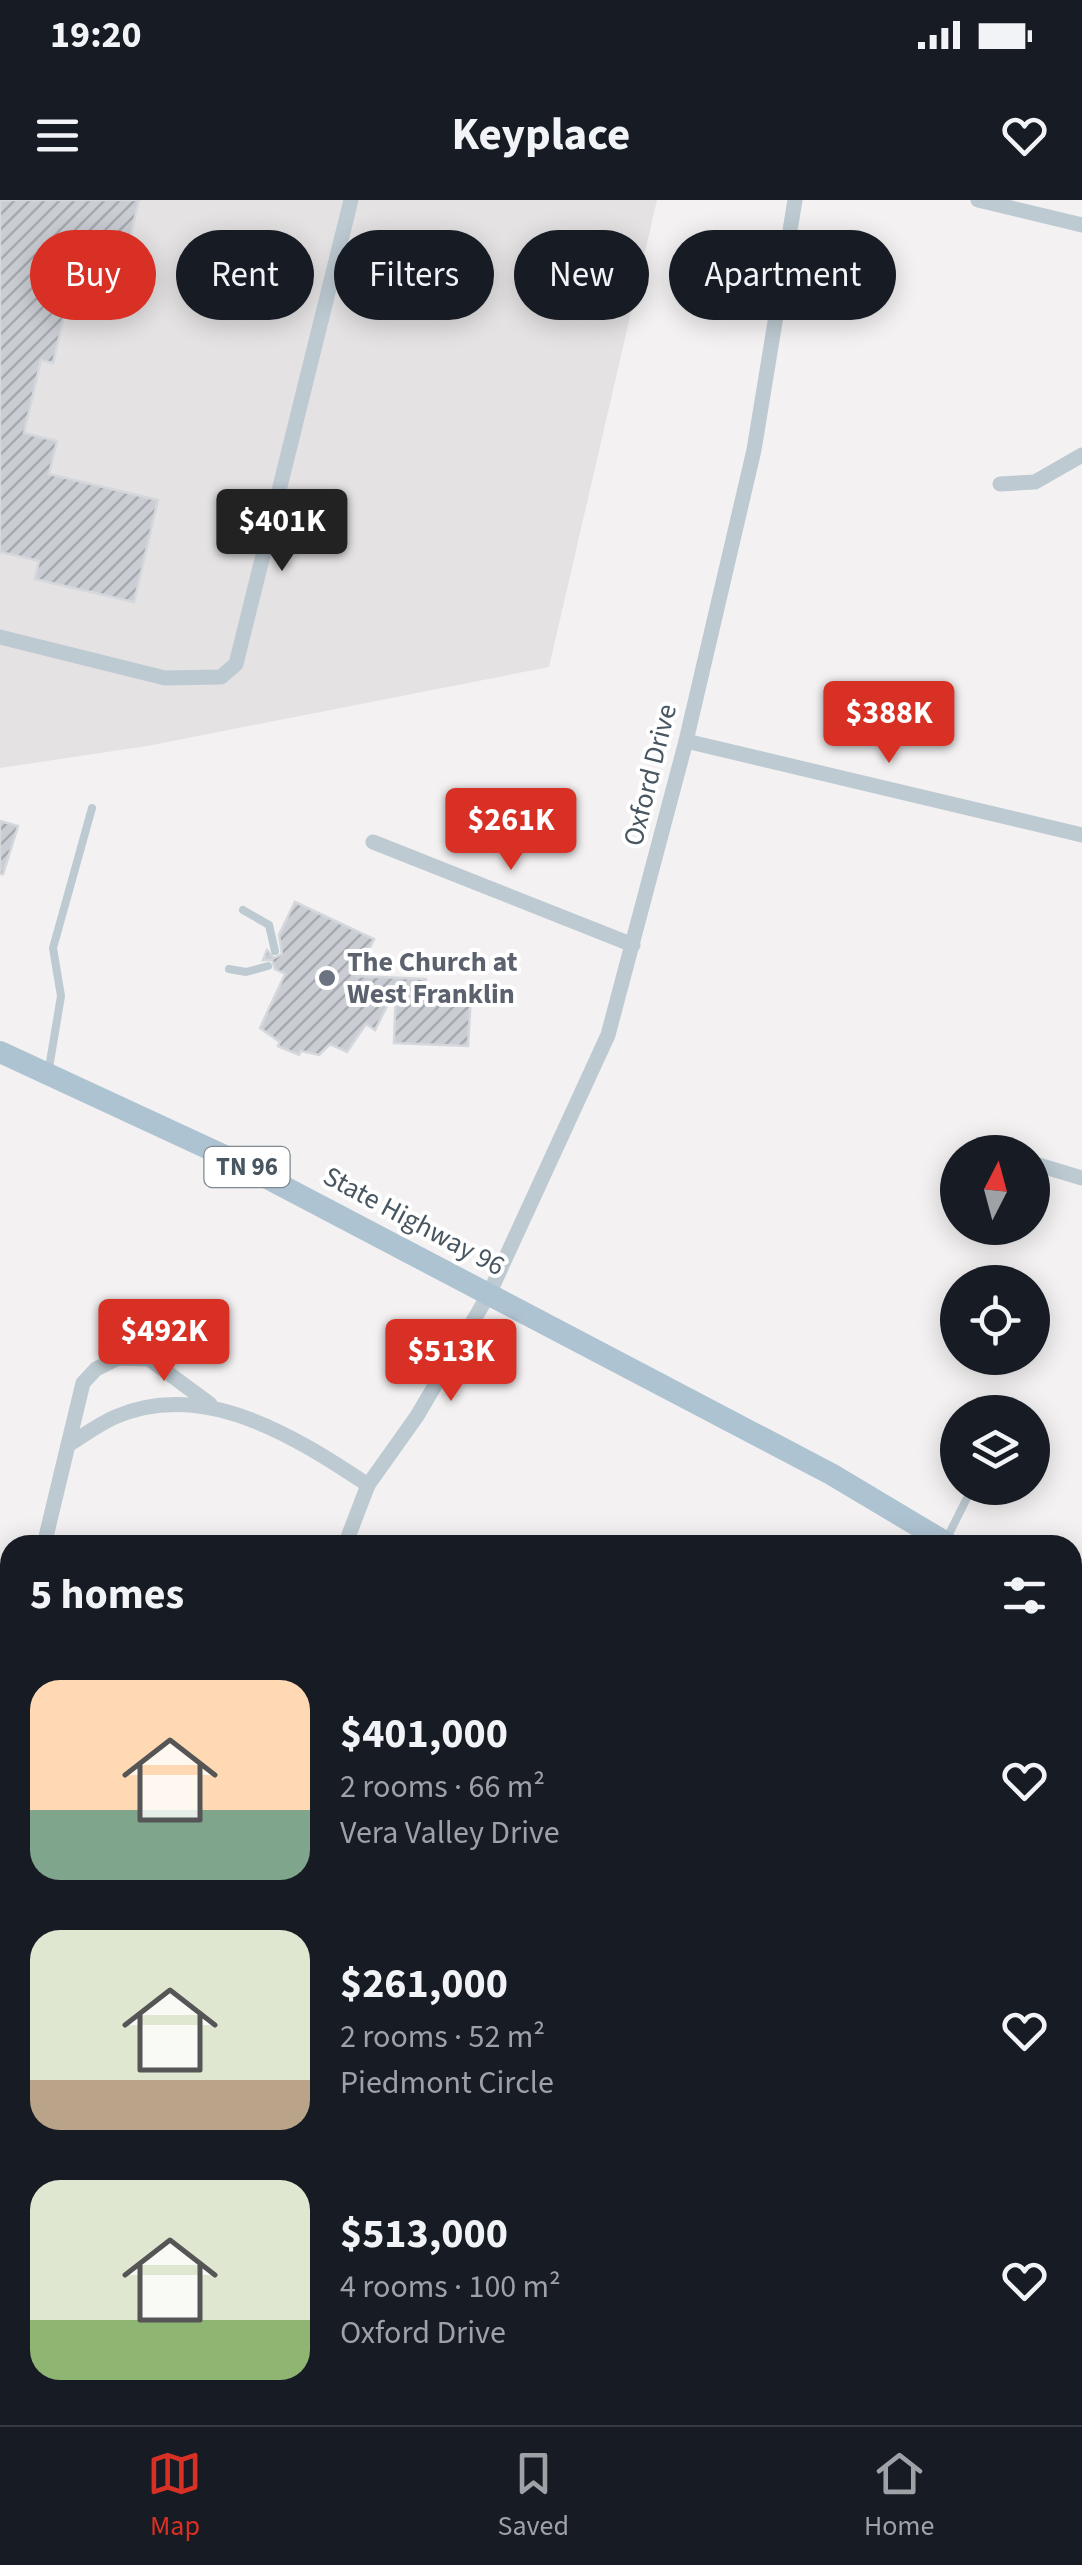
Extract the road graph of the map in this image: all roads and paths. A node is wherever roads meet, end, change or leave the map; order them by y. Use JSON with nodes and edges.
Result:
{"nodes":[{"id":1,"x":351,"y":200,"type":"edge"},
{"id":2,"x":796,"y":200,"type":"edge"},
{"id":3,"x":978,"y":200,"type":"edge"},
{"id":4,"x":1082,"y":225,"type":"edge"},
{"id":5,"x":1082,"y":455,"type":"edge"},
{"id":6,"x":1000,"y":484,"type":"dead end"},
{"id":7,"x":0,"y":636,"type":"edge"},
{"id":8,"x":686,"y":741,"type":"junction"},
{"id":9,"x":92,"y":808,"type":"dead end"},
{"id":10,"x":1082,"y":835,"type":"edge"},
{"id":11,"x":373,"y":842,"type":"dead end"},
{"id":12,"x":243,"y":910,"type":"dead end"},
{"id":13,"x":633,"y":945,"type":"junction"},
{"id":14,"x":275,"y":951,"type":"dead end"},
{"id":15,"x":268,"y":966,"type":"dead end"},
{"id":16,"x":230,"y":969,"type":"dead end"},
{"id":17,"x":0,"y":1052,"type":"edge"},
{"id":18,"x":48,"y":1073,"type":"junction"},
{"id":19,"x":1050,"y":1168,"type":"edge"},
{"id":20,"x":1082,"y":1178,"type":"edge"},
{"id":21,"x":489,"y":1294,"type":"junction"},
{"id":22,"x":210,"y":1404,"type":"junction"},
{"id":23,"x":68,"y":1446,"type":"junction"},
{"id":24,"x":368,"y":1485,"type":"junction"},
{"id":25,"x":964,"y":1505,"type":"edge"},
{"id":26,"x":46,"y":1535,"type":"edge"},
{"id":27,"x":350,"y":1535,"type":"edge"},
{"id":28,"x":932,"y":1535,"type":"edge"},
{"id":29,"x":951,"y":1535,"type":"edge"}],
"edges":[{"from":1,"to":7,"type":"street"},
{"from":2,"to":8,"type":"street","name":"Oxford Drive"},
{"from":3,"to":4,"type":"street"},
{"from":5,"to":6,"type":"street"},
{"from":8,"to":10,"type":"street"},
{"from":8,"to":13,"type":"street","name":"Oxford Drive"},
{"from":9,"to":18,"type":"lane"},
{"from":11,"to":13,"type":"street"},
{"from":12,"to":14,"type":"lane"},
{"from":13,"to":21,"type":"street","name":"Oxford Drive"},
{"from":15,"to":16,"type":"lane"},
{"from":17,"to":18,"type":"main road","name":"State Highway 96","number":"TN 96"},
{"from":18,"to":21,"type":"main road","name":"State Highway 96","number":"TN 96"},
{"from":19,"to":20,"type":"street"},
{"from":21,"to":24,"type":"street","name":"Oxford Drive"},
{"from":21,"to":28,"type":"main road","name":"State Highway 96","number":"TN 96"},
{"from":22,"to":23,"type":"street"},
{"from":22,"to":23,"type":"street"},
{"from":22,"to":24,"type":"street"},
{"from":23,"to":26,"type":"street"},
{"from":24,"to":27,"type":"street","name":"Oxford Drive"},
{"from":25,"to":29,"type":"lane"}]}
